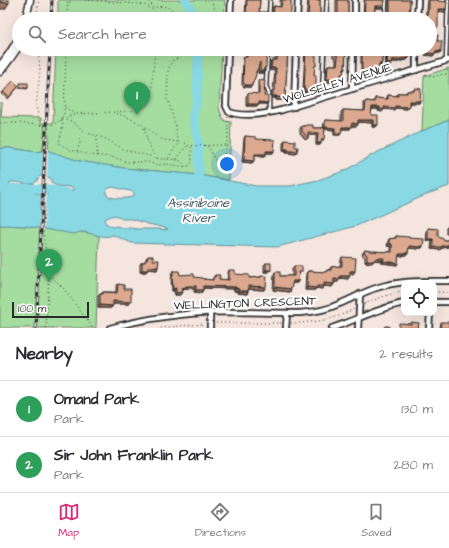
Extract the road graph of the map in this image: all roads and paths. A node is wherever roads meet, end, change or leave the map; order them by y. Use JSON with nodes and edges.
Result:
{"nodes":[{"id":1,"x":30,"y":0,"type":"edge"},
{"id":2,"x":35,"y":0,"type":"edge"},
{"id":3,"x":39,"y":0,"type":"edge"},
{"id":4,"x":68,"y":0,"type":"edge"},
{"id":5,"x":71,"y":0,"type":"edge"},
{"id":6,"x":85,"y":0,"type":"edge"},
{"id":7,"x":145,"y":0,"type":"edge"},
{"id":8,"x":211,"y":0,"type":"edge"},
{"id":9,"x":231,"y":0,"type":"edge"},
{"id":10,"x":270,"y":0,"type":"edge"},
{"id":11,"x":298,"y":0,"type":"edge"},
{"id":12,"x":327,"y":0,"type":"edge"},
{"id":13,"x":356,"y":0,"type":"edge"},
{"id":14,"x":386,"y":0,"type":"edge"},
{"id":15,"x":418,"y":0,"type":"edge"},
{"id":16,"x":448,"y":0,"type":"edge"},
{"id":17,"x":67,"y":7,"type":"junction"},
{"id":18,"x":152,"y":9,"type":"junction"},
{"id":19,"x":27,"y":12,"type":"edge"},
{"id":20,"x":32,"y":12,"type":"edge"},
{"id":21,"x":37,"y":12,"type":"edge"},
{"id":22,"x":67,"y":12,"type":"edge"},
{"id":23,"x":154,"y":12,"type":"edge"},
{"id":24,"x":175,"y":12,"type":"edge"},
{"id":25,"x":216,"y":12,"type":"edge"},
{"id":26,"x":230,"y":12,"type":"edge"},
{"id":27,"x":269,"y":12,"type":"edge"},
{"id":28,"x":297,"y":12,"type":"edge"},
{"id":29,"x":326,"y":12,"type":"edge"},
{"id":30,"x":355,"y":12,"type":"edge"},
{"id":31,"x":385,"y":12,"type":"edge"},
{"id":32,"x":417,"y":12,"type":"edge"},
{"id":33,"x":12,"y":49,"type":"edge"},
{"id":34,"x":13,"y":56,"type":"edge"},
{"id":35,"x":38,"y":56,"type":"edge"},
{"id":36,"x":66,"y":56,"type":"edge"},
{"id":37,"x":154,"y":56,"type":"edge"},
{"id":38,"x":182,"y":56,"type":"edge"},
{"id":39,"x":228,"y":56,"type":"edge"},
{"id":40,"x":268,"y":56,"type":"edge"},
{"id":41,"x":296,"y":56,"type":"edge"},
{"id":42,"x":324,"y":56,"type":"edge"},
{"id":43,"x":353,"y":56,"type":"edge"},
{"id":44,"x":384,"y":56,"type":"edge"},
{"id":45,"x":416,"y":56,"type":"edge"},
{"id":46,"x":447,"y":60,"type":"edge"},
{"id":47,"x":0,"y":66,"type":"edge"},
{"id":48,"x":448,"y":67,"type":"edge"},
{"id":49,"x":416,"y":70,"type":"junction"},
{"id":50,"x":0,"y":72,"type":"edge"},
{"id":51,"x":426,"y":74,"type":"dead end"},
{"id":52,"x":382,"y":80,"type":"junction"},
{"id":53,"x":352,"y":89,"type":"junction"},
{"id":54,"x":322,"y":98,"type":"junction"},
{"id":55,"x":64,"y":107,"type":"junction"},
{"id":56,"x":294,"y":107,"type":"junction"},
{"id":57,"x":113,"y":112,"type":"junction"},
{"id":58,"x":229,"y":112,"type":"junction"},
{"id":59,"x":269,"y":113,"type":"junction"},
{"id":60,"x":76,"y":114,"type":"junction"},
{"id":61,"x":61,"y":120,"type":"junction"},
{"id":62,"x":0,"y":121,"type":"edge"},
{"id":63,"x":1,"y":123,"type":"edge"},
{"id":64,"x":41,"y":125,"type":"junction"},
{"id":65,"x":49,"y":126,"type":"junction"},
{"id":66,"x":144,"y":126,"type":"junction"},
{"id":67,"x":85,"y":131,"type":"junction"},
{"id":68,"x":97,"y":136,"type":"junction"},
{"id":69,"x":178,"y":142,"type":"junction"},
{"id":70,"x":182,"y":142,"type":"junction"},
{"id":71,"x":188,"y":145,"type":"junction"},
{"id":72,"x":205,"y":145,"type":"junction"},
{"id":73,"x":226,"y":145,"type":"junction"},
{"id":74,"x":192,"y":146,"type":"junction"},
{"id":75,"x":77,"y":151,"type":"junction"},
{"id":76,"x":97,"y":155,"type":"junction"},
{"id":77,"x":156,"y":158,"type":"junction"},
{"id":78,"x":168,"y":159,"type":"junction"},
{"id":79,"x":177,"y":160,"type":"junction"},
{"id":80,"x":186,"y":167,"type":"junction"},
{"id":81,"x":49,"y":273,"type":"junction"},
{"id":82,"x":449,"y":281,"type":"edge"},
{"id":83,"x":401,"y":282,"type":"edge"},
{"id":84,"x":437,"y":282,"type":"edge"},
{"id":85,"x":437,"y":292,"type":"edge"},
{"id":86,"x":449,"y":292,"type":"edge"},
{"id":87,"x":360,"y":294,"type":"junction"},
{"id":88,"x":437,"y":302,"type":"edge"},
{"id":89,"x":449,"y":302,"type":"edge"},
{"id":90,"x":401,"y":304,"type":"edge"},
{"id":91,"x":210,"y":313,"type":"junction"},
{"id":92,"x":287,"y":313,"type":"junction"},
{"id":93,"x":430,"y":316,"type":"edge"},
{"id":94,"x":359,"y":318,"type":"junction"},
{"id":95,"x":130,"y":325,"type":"edge"},
{"id":96,"x":46,"y":328,"type":"edge"},
{"id":97,"x":93,"y":328,"type":"edge"},
{"id":98,"x":110,"y":328,"type":"edge"},
{"id":99,"x":210,"y":328,"type":"edge"},
{"id":100,"x":286,"y":328,"type":"edge"},
{"id":101,"x":332,"y":328,"type":"edge"},
{"id":102,"x":358,"y":328,"type":"edge"},
{"id":103,"x":429,"y":328,"type":"edge"}],
"edges":[{"from":1,"to":19,"type":"main road"},
{"from":2,"to":20,"type":"main road"},
{"from":3,"to":21,"type":"path"},
{"from":4,"to":17,"type":"path"},
{"from":5,"to":17,"type":"path"},
{"from":6,"to":18,"type":"path"},
{"from":7,"to":18,"type":"path"},
{"from":8,"to":25,"type":"path"},
{"from":9,"to":26,"type":"street"},
{"from":10,"to":27,"type":"lane"},
{"from":11,"to":28,"type":"street"},
{"from":12,"to":29,"type":"lane"},
{"from":13,"to":30,"type":"street"},
{"from":14,"to":31,"type":"lane"},
{"from":15,"to":32,"type":"street"},
{"from":16,"to":46,"type":"lane"},
{"from":17,"to":22,"type":"path"},
{"from":18,"to":23,"type":"path"},
{"from":18,"to":24,"type":"path"},
{"from":33,"to":47,"type":"main road"},
{"from":34,"to":50,"type":"main road"},
{"from":35,"to":64,"type":"path"},
{"from":36,"to":55,"type":"path"},
{"from":37,"to":57,"type":"path"},
{"from":38,"to":69,"type":"path"},
{"from":39,"to":58,"type":"street"},
{"from":40,"to":59,"type":"lane"},
{"from":41,"to":56,"type":"street"},
{"from":42,"to":54,"type":"lane"},
{"from":43,"to":53,"type":"street"},
{"from":44,"to":52,"type":"lane"},
{"from":45,"to":49,"type":"street"},
{"from":46,"to":49,"type":"street","name":"WOLSELEY AVENUE"},
{"from":48,"to":51,"type":"path"},
{"from":49,"to":52,"type":"street","name":"WOLSELEY AVENUE"},
{"from":52,"to":53,"type":"street","name":"WOLSELEY AVENUE"},
{"from":53,"to":54,"type":"street","name":"WOLSELEY AVENUE"},
{"from":54,"to":56,"type":"street","name":"WOLSELEY AVENUE"},
{"from":55,"to":60,"type":"path"},
{"from":55,"to":61,"type":"path"},
{"from":56,"to":59,"type":"street","name":"WOLSELEY AVENUE"},
{"from":57,"to":60,"type":"path"},
{"from":57,"to":66,"type":"path"},
{"from":58,"to":59,"type":"street","name":"WOLSELEY AVENUE"},
{"from":58,"to":73,"type":"path"},
{"from":60,"to":61,"type":"path"},
{"from":61,"to":65,"type":"path"},
{"from":61,"to":67,"type":"path"},
{"from":61,"to":75,"type":"path"},
{"from":62,"to":63,"type":"path"},
{"from":63,"to":64,"type":"path"},
{"from":64,"to":65,"type":"path"},
{"from":65,"to":81,"type":"path"},
{"from":66,"to":69,"type":"path"},
{"from":66,"to":77,"type":"path"},
{"from":67,"to":68,"type":"path"},
{"from":67,"to":75,"type":"path"},
{"from":68,"to":76,"type":"path"},
{"from":68,"to":77,"type":"path"},
{"from":69,"to":70,"type":"path"},
{"from":70,"to":71,"type":"path"},
{"from":70,"to":78,"type":"path"},
{"from":71,"to":74,"type":"path"},
{"from":71,"to":79,"type":"path"},
{"from":72,"to":73,"type":"path"},
{"from":72,"to":73,"type":"path"},
{"from":72,"to":74,"type":"path"},
{"from":74,"to":80,"type":"path"},
{"from":75,"to":76,"type":"path"},
{"from":76,"to":80,"type":"path"},
{"from":77,"to":78,"type":"path"},
{"from":78,"to":79,"type":"path"},
{"from":79,"to":80,"type":"path"},
{"from":81,"to":96,"type":"path"},
{"from":81,"to":97,"type":"path"},
{"from":82,"to":84,"type":"street","name":"WELLINGTON CRESCENT"},
{"from":83,"to":87,"type":"street","name":"WELLINGTON CRESCENT"},
{"from":85,"to":86,"type":"path"},
{"from":87,"to":92,"type":"street","name":"WELLINGTON CRESCENT"},
{"from":87,"to":94,"type":"street"},
{"from":88,"to":89,"type":"street"},
{"from":90,"to":94,"type":"street"},
{"from":91,"to":92,"type":"street","name":"WELLINGTON CRESCENT"},
{"from":91,"to":95,"type":"street","name":"WELLINGTON CRESCENT"},
{"from":91,"to":99,"type":"street"},
{"from":92,"to":100,"type":"street"},
{"from":93,"to":103,"type":"street"},
{"from":94,"to":101,"type":"street"},
{"from":94,"to":102,"type":"street"},
{"from":95,"to":98,"type":"street","name":"WELLINGTON CRESCENT"}]}
